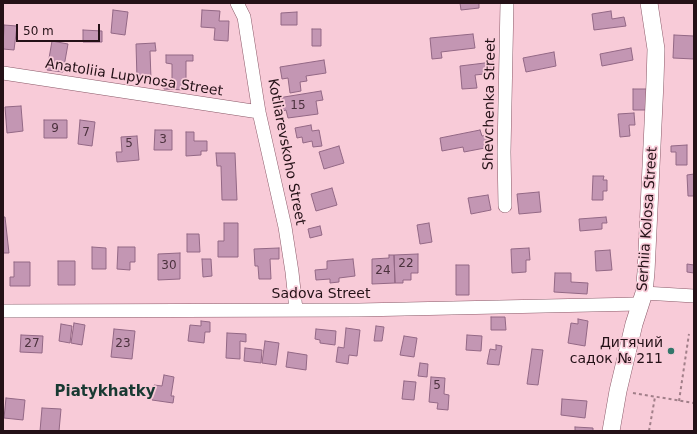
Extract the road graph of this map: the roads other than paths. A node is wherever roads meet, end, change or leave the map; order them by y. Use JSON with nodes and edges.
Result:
{"nodes":[{"id":1,"x":237,"y":3,"type":"edge"},
{"id":2,"x":507,"y":3,"type":"edge"},
{"id":3,"x":649,"y":3,"type":"edge"},
{"id":4,"x":3,"y":74,"type":"edge"},
{"id":5,"x":259,"y":112,"type":"junction"},
{"id":6,"x":505,"y":206,"type":"dead end"},
{"id":7,"x":694,"y":296,"type":"edge"},
{"id":8,"x":642,"y":298,"type":"junction"},
{"id":9,"x":296,"y":310,"type":"junction"},
{"id":10,"x":3,"y":311,"type":"edge"},
{"id":11,"x":611,"y":431,"type":"edge"}],
"edges":[{"from":1,"to":5,"type":"street","name":"Kotliarevskoho Street"},
{"from":2,"to":6,"type":"street","name":"Shevchenka Street"},
{"from":3,"to":8,"type":"street","name":"Serhiia Kolosa Street"},
{"from":4,"to":5,"type":"street","name":"Anatoliia Lupynosa Street"},
{"from":5,"to":9,"type":"street","name":"Kotliarevskoho Street"},
{"from":7,"to":8,"type":"street","name":"Sadova Street"},
{"from":8,"to":9,"type":"street","name":"Sadova Street"},
{"from":8,"to":11,"type":"street","name":"Serhiia Kolosa Street"},
{"from":9,"to":10,"type":"street","name":"Sadova Street"}]}
